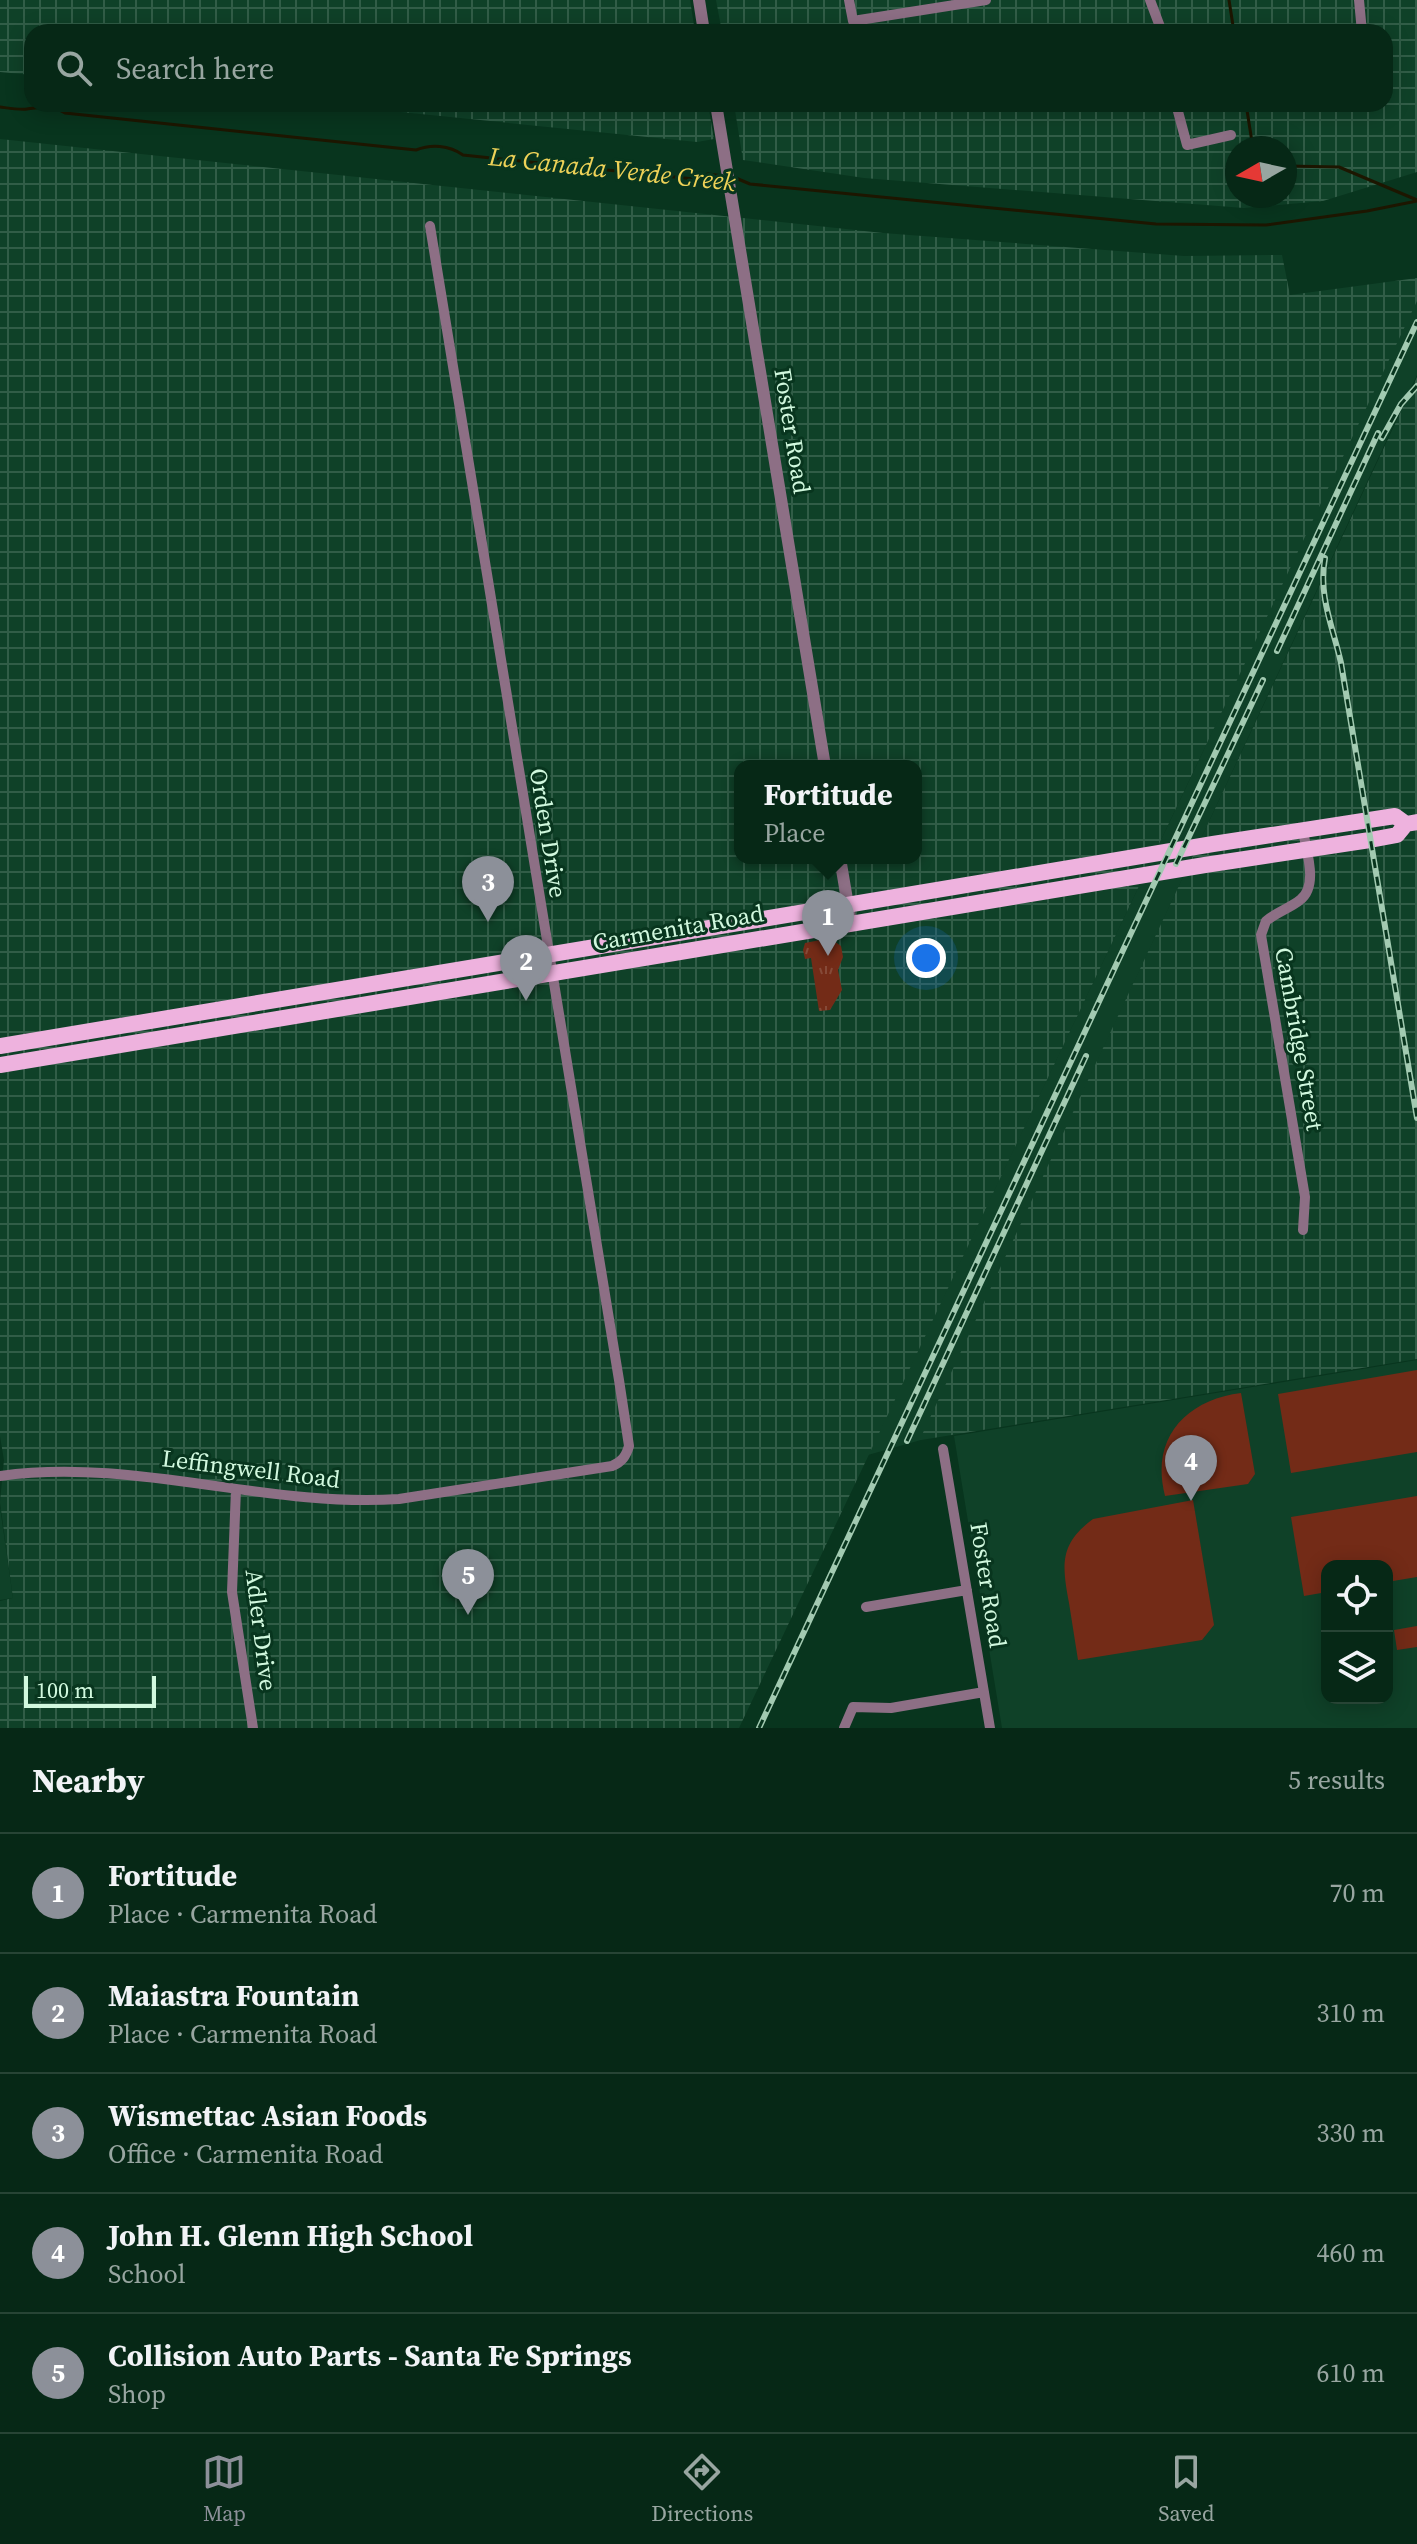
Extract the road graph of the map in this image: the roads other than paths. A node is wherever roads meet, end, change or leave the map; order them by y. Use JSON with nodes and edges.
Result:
{"nodes":[{"id":1,"x":699,"y":0,"type":"edge"},
{"id":2,"x":849,"y":0,"type":"edge"},
{"id":3,"x":986,"y":0,"type":"edge"},
{"id":4,"x":1150,"y":0,"type":"edge"},
{"id":5,"x":1359,"y":0,"type":"edge"},
{"id":6,"x":703,"y":24,"type":"edge"},
{"id":7,"x":1159,"y":24,"type":"edge"},
{"id":8,"x":1361,"y":24,"type":"edge"},
{"id":9,"x":717,"y":112,"type":"edge"},
{"id":10,"x":1178,"y":112,"type":"edge"},
{"id":11,"x":1231,"y":135,"type":"dead end"},
{"id":12,"x":430,"y":226,"type":"dead end"},
{"id":13,"x":824,"y":760,"type":"edge"},
{"id":14,"x":1412,"y":823,"type":"edge"},
{"id":15,"x":1303,"y":831,"type":"junction"},
{"id":16,"x":1306,"y":850,"type":"junction"},
{"id":17,"x":841,"y":864,"type":"edge"},
{"id":18,"x":847,"y":905,"type":"junction"},
{"id":19,"x":851,"y":923,"type":"junction"},
{"id":20,"x":548,"y":955,"type":"junction"},
{"id":21,"x":551,"y":974,"type":"junction"},
{"id":22,"x":309,"y":995,"type":"junction"},
{"id":23,"x":312,"y":1014,"type":"junction"},
{"id":24,"x":0,"y":1046,"type":"edge"},
{"id":25,"x":0,"y":1065,"type":"edge"},
{"id":26,"x":1303,"y":1230,"type":"dead end"},
{"id":27,"x":629,"y":1446,"type":"joint"},
{"id":28,"x":943,"y":1449,"type":"dead end"},
{"id":29,"x":0,"y":1476,"type":"edge"},
{"id":30,"x":236,"y":1489,"type":"junction"},
{"id":31,"x":967,"y":1590,"type":"junction"},
{"id":32,"x":866,"y":1607,"type":"dead end"},
{"id":33,"x":984,"y":1692,"type":"junction"},
{"id":34,"x":253,"y":1728,"type":"edge"},
{"id":35,"x":844,"y":1728,"type":"edge"},
{"id":36,"x":990,"y":1728,"type":"edge"}],
"edges":[{"from":1,"to":6,"type":"street"},
{"from":2,"to":3,"type":"street"},
{"from":4,"to":7,"type":"street"},
{"from":5,"to":8,"type":"street"},
{"from":9,"to":13,"type":"street","name":"Foster Road"},
{"from":10,"to":11,"type":"street"},
{"from":12,"to":20,"type":"street","name":"Orden Drive"},
{"from":14,"to":15,"type":"main road","name":"Carmenita Road"},
{"from":14,"to":16,"type":"main road","name":"Carmenita Road"},
{"from":15,"to":16,"type":"street","name":"Cambridge Street"},
{"from":15,"to":18,"type":"main road","name":"Carmenita Road"},
{"from":16,"to":19,"type":"main road","name":"Carmenita Road"},
{"from":16,"to":26,"type":"street","name":"Cambridge Street"},
{"from":17,"to":18,"type":"street"},
{"from":18,"to":19,"type":"street"},
{"from":18,"to":20,"type":"main road","name":"Carmenita Road"},
{"from":19,"to":21,"type":"main road","name":"Carmenita Road"},
{"from":20,"to":21,"type":"street","name":"Orden Drive"},
{"from":20,"to":22,"type":"main road","name":"Carmenita Road"},
{"from":21,"to":23,"type":"main road","name":"Carmenita Road"},
{"from":21,"to":27,"type":"street","name":"Orden Drive"},
{"from":22,"to":23,"type":"main road"},
{"from":22,"to":24,"type":"main road","name":"Carmenita Road"},
{"from":23,"to":25,"type":"main road","name":"Carmenita Road"},
{"from":27,"to":30,"type":"street","name":"Leffingwell Road"},
{"from":28,"to":31,"type":"street","name":"Foster Road"},
{"from":29,"to":30,"type":"street","name":"Leffingwell Road"},
{"from":30,"to":34,"type":"street","name":"Adler Drive"},
{"from":31,"to":32,"type":"street"},
{"from":31,"to":33,"type":"street","name":"Foster Road"},
{"from":33,"to":35,"type":"street"},
{"from":33,"to":36,"type":"street","name":"Foster Road"}]}
